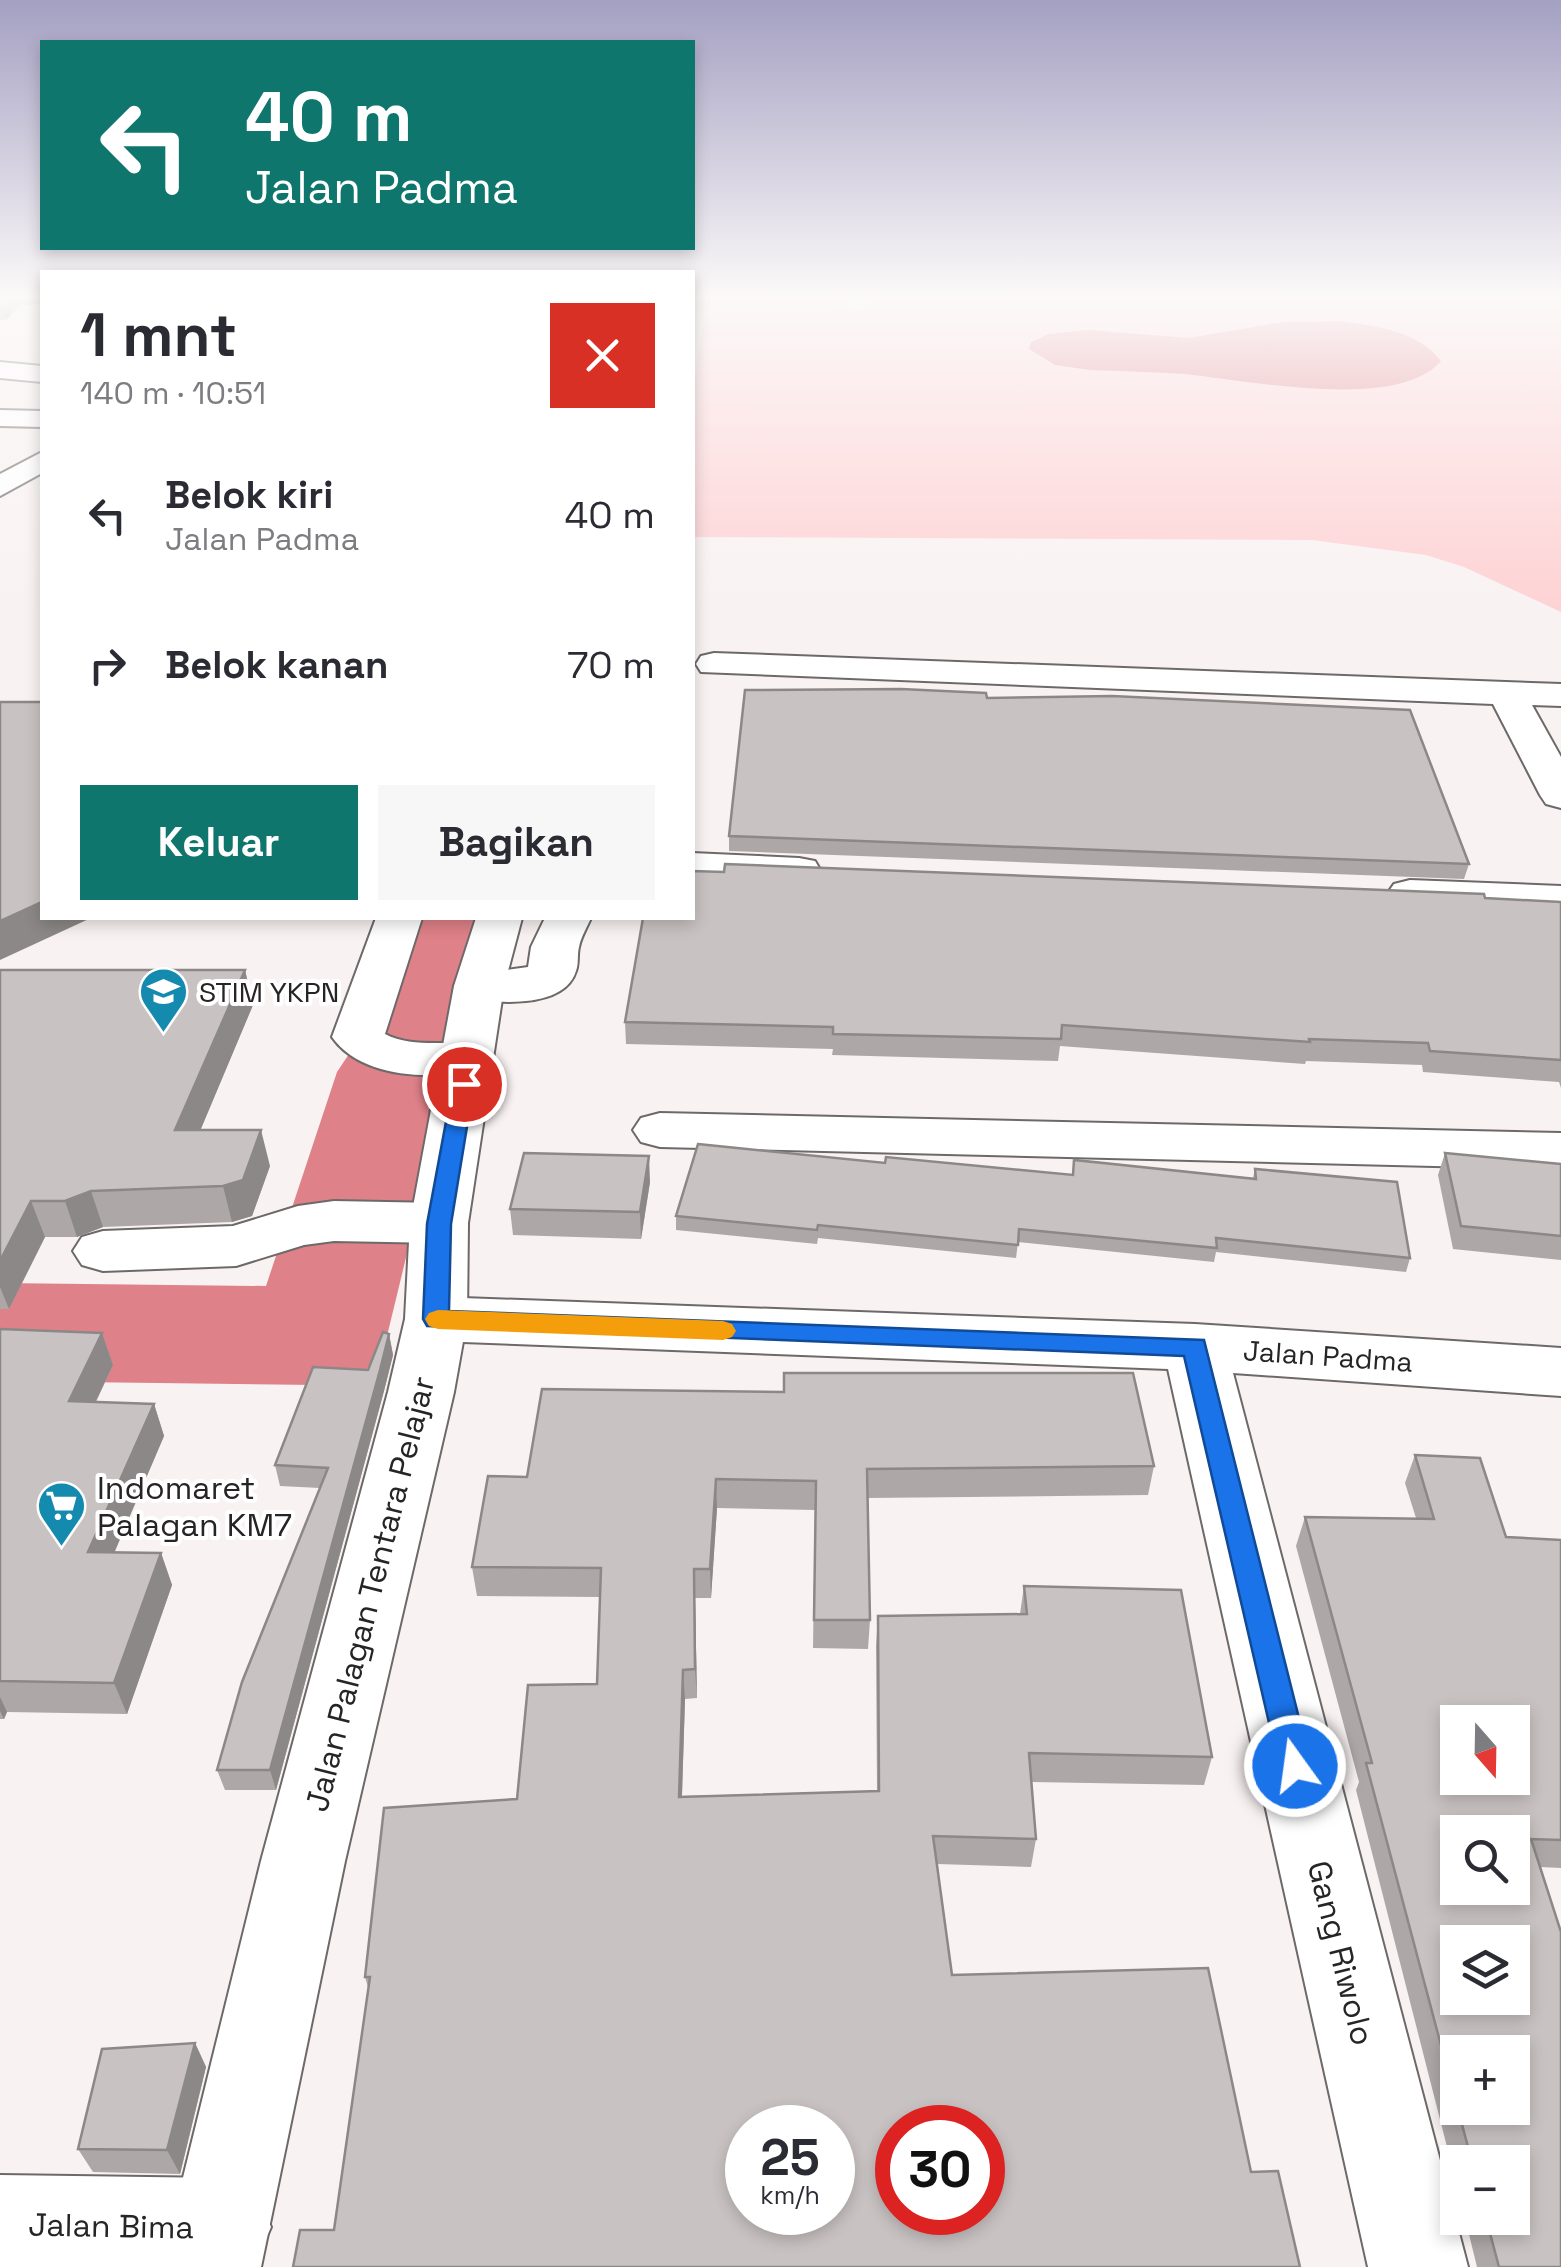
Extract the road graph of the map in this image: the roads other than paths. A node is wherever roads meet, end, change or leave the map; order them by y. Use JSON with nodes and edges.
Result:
{"nodes":[{"id":1,"x":0,"y":418,"type":"edge"},
{"id":2,"x":40,"y":418,"type":"edge"},
{"id":3,"x":40,"y":441,"type":"edge"},
{"id":4,"x":0,"y":462,"type":"edge"},
{"id":5,"x":38,"y":466,"type":"edge"},
{"id":6,"x":0,"y":487,"type":"edge"},
{"id":7,"x":714,"y":664,"type":"dead end"},
{"id":8,"x":1507,"y":694,"type":"junction"},
{"id":9,"x":1561,"y":695,"type":"edge"},
{"id":10,"x":1561,"y":795,"type":"edge"},
{"id":11,"x":695,"y":866,"type":"edge"},
{"id":12,"x":850,"y":872,"type":"edge"},
{"id":13,"x":1364,"y":892,"type":"edge"},
{"id":14,"x":1561,"y":900,"type":"edge"},
{"id":15,"x":398,"y":920,"type":"edge"},
{"id":16,"x":497,"y":920,"type":"edge"},
{"id":17,"x":567,"y":920,"type":"edge"},
{"id":18,"x":479,"y":986,"type":"junction"},
{"id":19,"x":468,"y":1057,"type":"junction"},
{"id":20,"x":660,"y":1130,"type":"dead end"},
{"id":21,"x":1561,"y":1151,"type":"edge"},
{"id":22,"x":387,"y":1222,"type":"junction"},
{"id":23,"x":103,"y":1252,"type":"dead end"},
{"id":24,"x":436,"y":1319,"type":"junction"},
{"id":25,"x":1194,"y":1347,"type":"junction"},
{"id":26,"x":1561,"y":1372,"type":"edge"},
{"id":27,"x":0,"y":2224,"type":"edge"},
{"id":28,"x":216,"y":2247,"type":"edge"},
{"id":29,"x":1418,"y":2267,"type":"edge"}],
"edges":[{"from":1,"to":2,"type":"street"},
{"from":3,"to":4,"type":"street"},
{"from":4,"to":5,"type":"street"},
{"from":5,"to":6,"type":"street"},
{"from":7,"to":8,"type":"street"},
{"from":8,"to":9,"type":"street"},
{"from":8,"to":10,"type":"street"},
{"from":11,"to":12,"type":"street"},
{"from":13,"to":14,"type":"street"},
{"from":15,"to":19,"type":"street"},
{"from":16,"to":18,"type":"street","name":"Jalan Palagan Tentara Pelajar"},
{"from":17,"to":18,"type":"street"},
{"from":18,"to":19,"type":"street","name":"Jalan Palagan Tentara Pelajar"},
{"from":19,"to":22,"type":"street","name":"Jalan Palagan Tentara Pelajar"},
{"from":20,"to":21,"type":"street"},
{"from":22,"to":23,"type":"street"},
{"from":22,"to":24,"type":"street","name":"Jalan Palagan Tentara Pelajar"},
{"from":24,"to":25,"type":"street","name":"Jalan Padma"},
{"from":24,"to":28,"type":"street","name":"Jalan Palagan Tentara Pelajar"},
{"from":25,"to":26,"type":"street","name":"Jalan Padma"},
{"from":25,"to":29,"type":"street","name":"Gang Riwolo"},
{"from":27,"to":28,"type":"street","name":"Jalan Bima"}]}
